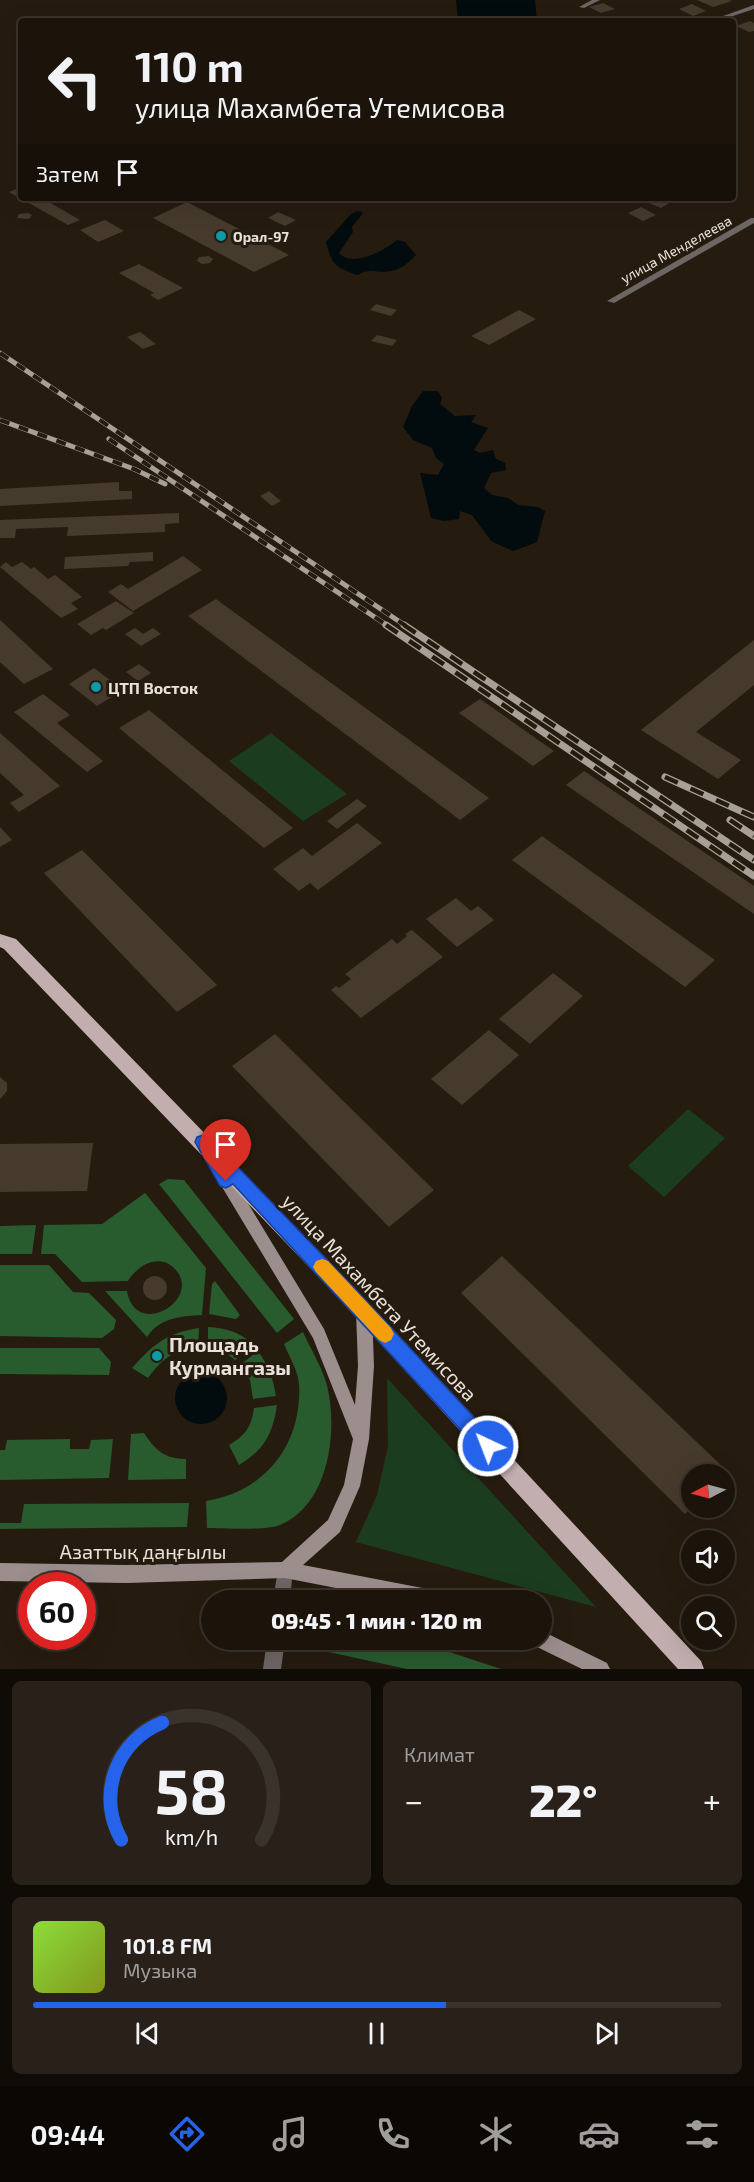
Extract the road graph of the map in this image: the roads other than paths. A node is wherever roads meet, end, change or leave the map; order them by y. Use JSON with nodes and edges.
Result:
{"nodes":[{"id":1,"x":597,"y":0,"type":"edge"},
{"id":2,"x":582,"y":7,"type":"dead end"},
{"id":3,"x":754,"y":7,"type":"edge"},
{"id":4,"x":721,"y":18,"type":"edge"},
{"id":5,"x":754,"y":220,"type":"edge"},
{"id":6,"x":611,"y":301,"type":"dead end"},
{"id":7,"x":3,"y":939,"type":"edge"},
{"id":8,"x":203,"y":1142,"type":"junction"},
{"id":9,"x":364,"y":1311,"type":"junction"},
{"id":10,"x":361,"y":1439,"type":"junction"},
{"id":11,"x":285,"y":1570,"type":"junction"},
{"id":12,"x":0,"y":1572,"type":"edge"},
{"id":13,"x":282,"y":1590,"type":"edge"},
{"id":14,"x":387,"y":1590,"type":"edge"},
{"id":15,"x":552,"y":1645,"type":"edge"},
{"id":16,"x":275,"y":1650,"type":"edge"},
{"id":17,"x":272,"y":1669,"type":"edge"},
{"id":18,"x":601,"y":1669,"type":"edge"},
{"id":19,"x":693,"y":1669,"type":"edge"}],
"edges":[{"from":1,"to":2,"type":"street"},
{"from":3,"to":4,"type":"street"},
{"from":5,"to":6,"type":"street","name":"улица Менделеева"},
{"from":7,"to":8,"type":"main road","name":"улица Махамбета Утемисова"},
{"from":8,"to":9,"type":"main road","name":"улица Махамбета Утемисова"},
{"from":8,"to":10,"type":"street","name":"улица Махамбета Утемисова"},
{"from":9,"to":10,"type":"street"},
{"from":9,"to":19,"type":"main road","name":"улица Махамбета Утемисова"},
{"from":10,"to":11,"type":"street"},
{"from":11,"to":12,"type":"street","name":"Азаттық даңғылы"},
{"from":11,"to":13,"type":"street"},
{"from":11,"to":14,"type":"street","name":"Азаттық даңғылы"},
{"from":15,"to":18,"type":"street"},
{"from":16,"to":17,"type":"street"}]}
